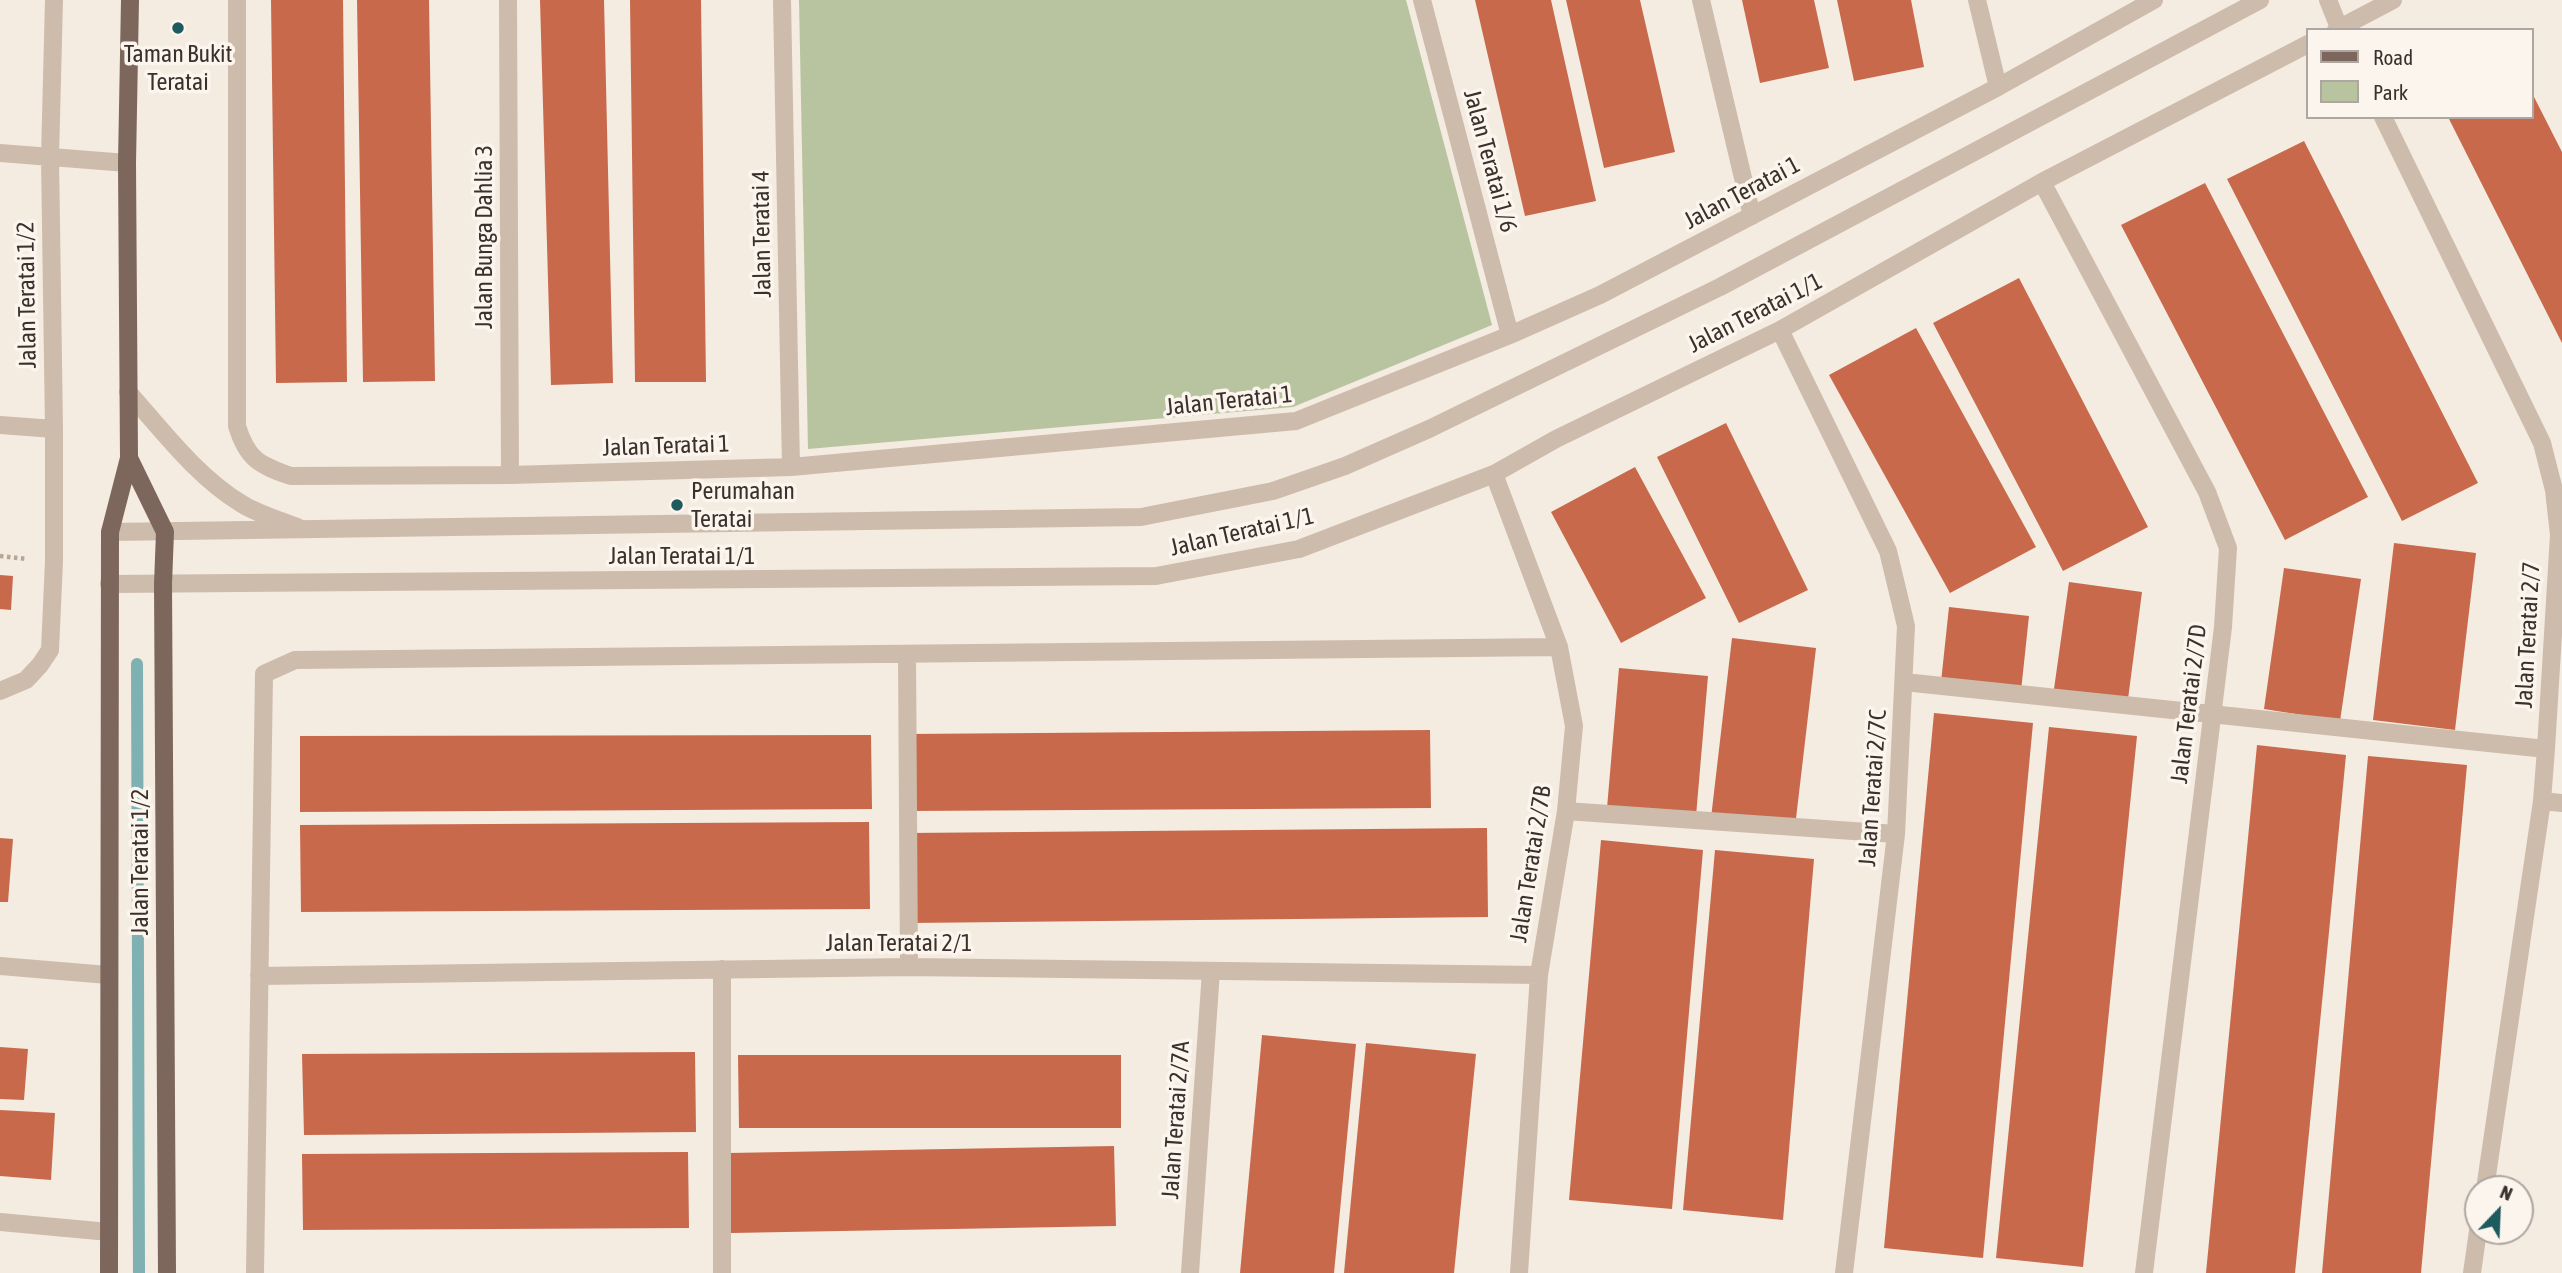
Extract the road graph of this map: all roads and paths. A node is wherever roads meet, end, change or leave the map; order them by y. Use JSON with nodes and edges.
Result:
{"nodes":[{"id":1,"x":54,"y":0,"type":"edge"},
{"id":2,"x":130,"y":0,"type":"edge"},
{"id":3,"x":237,"y":0,"type":"edge"},
{"id":4,"x":508,"y":0,"type":"edge"},
{"id":5,"x":782,"y":0,"type":"edge"},
{"id":6,"x":1422,"y":0,"type":"edge"},
{"id":7,"x":1701,"y":0,"type":"edge"},
{"id":8,"x":1977,"y":0,"type":"edge"},
{"id":9,"x":2154,"y":0,"type":"edge"},
{"id":10,"x":2260,"y":0,"type":"edge"},
{"id":11,"x":2328,"y":0,"type":"edge"},
{"id":12,"x":2393,"y":0,"type":"edge"},
{"id":13,"x":2338,"y":28,"type":"edge"},
{"id":14,"x":2340,"y":28,"type":"edge"},
{"id":15,"x":2306,"y":45,"type":"edge"},
{"id":16,"x":1997,"y":87,"type":"junction"},
{"id":17,"x":2384,"y":119,"type":"edge"},
{"id":18,"x":0,"y":153,"type":"edge"},
{"id":19,"x":50,"y":157,"type":"junction"},
{"id":20,"x":127,"y":163,"type":"junction"},
{"id":21,"x":2042,"y":182,"type":"junction"},
{"id":22,"x":1752,"y":216,"type":"junction"},
{"id":23,"x":1780,"y":330,"type":"junction"},
{"id":24,"x":1510,"y":335,"type":"junction"},
{"id":25,"x":128,"y":392,"type":"junction"},
{"id":26,"x":0,"y":425,"type":"edge"},
{"id":27,"x":54,"y":429,"type":"junction"},
{"id":28,"x":129,"y":458,"type":"junction"},
{"id":29,"x":791,"y":467,"type":"junction"},
{"id":30,"x":1494,"y":474,"type":"junction"},
{"id":31,"x":510,"y":475,"type":"junction"},
{"id":32,"x":306,"y":530,"type":"junction"},
{"id":33,"x":110,"y":532,"type":"junction"},
{"id":34,"x":165,"y":532,"type":"junction"},
{"id":35,"x":109,"y":584,"type":"junction"},
{"id":36,"x":163,"y":584,"type":"junction"},
{"id":37,"x":1559,"y":647,"type":"junction"},
{"id":38,"x":907,"y":654,"type":"junction"},
{"id":39,"x":1905,"y":682,"type":"junction"},
{"id":40,"x":1,"y":691,"type":"edge"},
{"id":41,"x":2212,"y":716,"type":"junction"},
{"id":42,"x":2546,"y":749,"type":"junction"},
{"id":43,"x":2542,"y":801,"type":"junction"},
{"id":44,"x":2562,"y":803,"type":"edge"},
{"id":45,"x":1566,"y":811,"type":"junction"},
{"id":46,"x":1896,"y":834,"type":"junction"},
{"id":47,"x":0,"y":966,"type":"edge"},
{"id":48,"x":909,"y":967,"type":"junction"},
{"id":49,"x":722,"y":969,"type":"junction"},
{"id":50,"x":1211,"y":971,"type":"junction"},
{"id":51,"x":108,"y":975,"type":"junction"},
{"id":52,"x":1539,"y":975,"type":"junction"},
{"id":53,"x":259,"y":976,"type":"junction"},
{"id":54,"x":2487,"y":1175,"type":"edge"},
{"id":55,"x":0,"y":1223,"type":"edge"},
{"id":56,"x":109,"y":1232,"type":"junction"},
{"id":57,"x":2477,"y":1245,"type":"edge"},
{"id":58,"x":109,"y":1273,"type":"edge"},
{"id":59,"x":167,"y":1273,"type":"edge"},
{"id":60,"x":256,"y":1273,"type":"edge"},
{"id":61,"x":722,"y":1273,"type":"edge"},
{"id":62,"x":1190,"y":1273,"type":"edge"},
{"id":63,"x":1519,"y":1273,"type":"edge"},
{"id":64,"x":1844,"y":1273,"type":"edge"},
{"id":65,"x":2144,"y":1273,"type":"edge"},
{"id":66,"x":2472,"y":1273,"type":"edge"}],
"edges":[{"from":1,"to":19,"type":"street","name":"Jalan Teratai 1/2"},
{"from":2,"to":20,"type":"main road","name":"Jalan Teratai 1/2"},
{"from":3,"to":31,"type":"street","name":"Jalan Teratai 1"},
{"from":4,"to":31,"type":"street","name":"Jalan Bunga Dahlia 3"},
{"from":5,"to":29,"type":"street","name":"Jalan Teratai 4"},
{"from":6,"to":24,"type":"street","name":"Jalan Teratai 1/6"},
{"from":7,"to":22,"type":"street"},
{"from":8,"to":16,"type":"street"},
{"from":9,"to":16,"type":"street","name":"Jalan Teratai 1"},
{"from":10,"to":32,"type":"street","name":"Jalan Teratai 1/1"},
{"from":11,"to":13,"type":"street"},
{"from":12,"to":14,"type":"street"},
{"from":15,"to":21,"type":"street","name":"Jalan Teratai 1/1"},
{"from":16,"to":22,"type":"street","name":"Jalan Teratai 1"},
{"from":17,"to":42,"type":"street","name":"Jalan Teratai 2/7"},
{"from":18,"to":19,"type":"street"},
{"from":19,"to":20,"type":"street"},
{"from":19,"to":27,"type":"street","name":"Jalan Teratai 1/2"},
{"from":20,"to":25,"type":"main road","name":"Jalan Teratai 1/2"},
{"from":21,"to":23,"type":"street","name":"Jalan Teratai 1/1"},
{"from":21,"to":41,"type":"street","name":"Jalan Teratai 2/7D"},
{"from":22,"to":24,"type":"street","name":"Jalan Teratai 1"},
{"from":23,"to":30,"type":"street","name":"Jalan Teratai 1/1"},
{"from":23,"to":39,"type":"street","name":"Jalan Teratai 2/7C"},
{"from":24,"to":29,"type":"street","name":"Jalan Teratai 1"},
{"from":25,"to":28,"type":"main road","name":"Jalan Teratai 1/2"},
{"from":25,"to":32,"type":"street"},
{"from":26,"to":27,"type":"street"},
{"from":27,"to":40,"type":"street","name":"Jalan Teratai 1/2"},
{"from":28,"to":33,"type":"main road","name":"Jalan Teratai 1/2"},
{"from":28,"to":34,"type":"main road","name":"Jalan Teratai 1/2"},
{"from":29,"to":31,"type":"street","name":"Jalan Teratai 1"},
{"from":30,"to":36,"type":"street","name":"Jalan Teratai 1/1"},
{"from":30,"to":37,"type":"street","name":"Jalan Teratai 2/7B"},
{"from":32,"to":34,"type":"street","name":"Jalan Teratai 1/1"},
{"from":33,"to":34,"type":"street","name":"Jalan Teratai 1/1"},
{"from":33,"to":35,"type":"main road","name":"Jalan Teratai 1/2"},
{"from":34,"to":36,"type":"main road","name":"Jalan Teratai 1/2"},
{"from":35,"to":36,"type":"street","name":"Jalan Teratai 1/1"},
{"from":35,"to":51,"type":"main road","name":"Jalan Teratai 1/2"},
{"from":36,"to":59,"type":"main road","name":"Jalan Teratai 1/2"},
{"from":37,"to":38,"type":"street"},
{"from":37,"to":45,"type":"street","name":"Jalan Teratai 2/7B"},
{"from":38,"to":48,"type":"street"},
{"from":38,"to":53,"type":"street"},
{"from":39,"to":41,"type":"street"},
{"from":39,"to":46,"type":"street","name":"Jalan Teratai 2/7C"},
{"from":41,"to":42,"type":"street"},
{"from":41,"to":65,"type":"street","name":"Jalan Teratai 2/7D"},
{"from":42,"to":43,"type":"street","name":"Jalan Teratai 2/7"},
{"from":43,"to":44,"type":"street"},
{"from":43,"to":54,"type":"street","name":"Jalan Teratai 2/7"},
{"from":45,"to":46,"type":"street"},
{"from":45,"to":52,"type":"street","name":"Jalan Teratai 2/7B"},
{"from":46,"to":64,"type":"street","name":"Jalan Teratai 2/7C"},
{"from":47,"to":51,"type":"street"},
{"from":48,"to":49,"type":"street","name":"Jalan Teratai 2/1"},
{"from":48,"to":50,"type":"street","name":"Jalan Teratai 2/1"},
{"from":49,"to":53,"type":"street","name":"Jalan Teratai 2/1"},
{"from":49,"to":61,"type":"street"},
{"from":50,"to":52,"type":"street","name":"Jalan Teratai 2/1"},
{"from":50,"to":62,"type":"street","name":"Jalan Teratai 2/7A"},
{"from":51,"to":56,"type":"main road","name":"Jalan Teratai 1/2"},
{"from":52,"to":63,"type":"street","name":"Jalan Teratai 2/7B"},
{"from":53,"to":60,"type":"street"},
{"from":55,"to":56,"type":"street"},
{"from":56,"to":58,"type":"main road","name":"Jalan Teratai 1/2"},
{"from":57,"to":66,"type":"street"}]}
